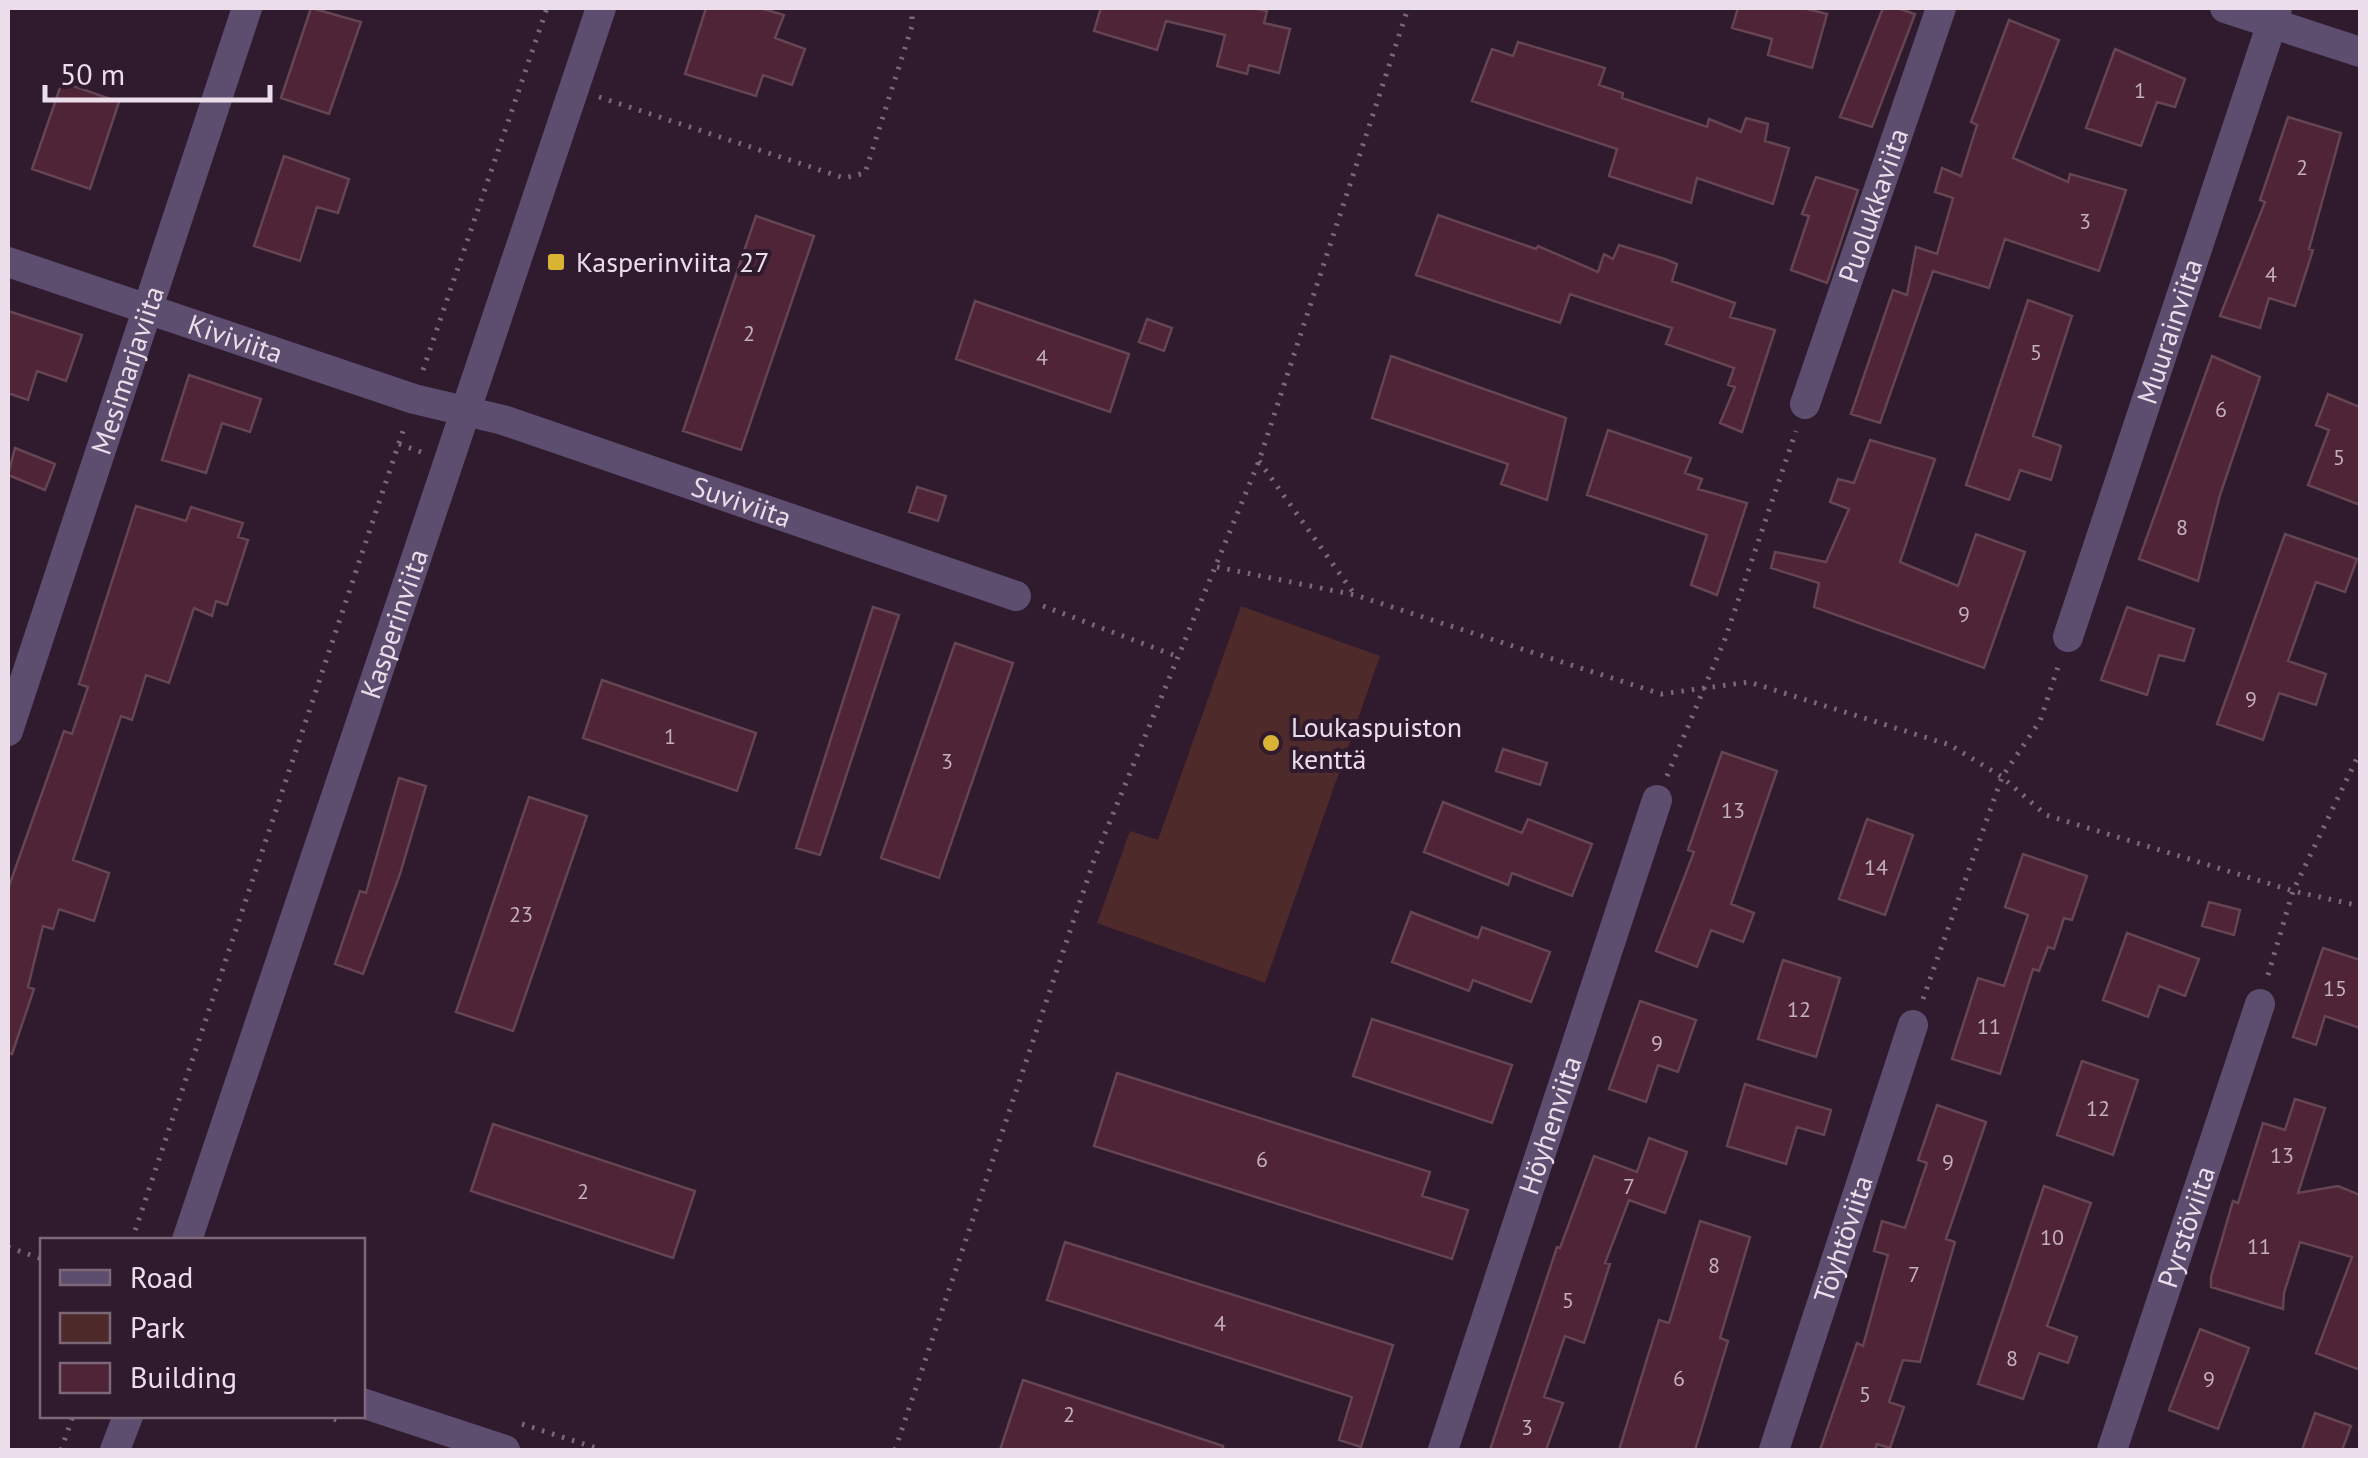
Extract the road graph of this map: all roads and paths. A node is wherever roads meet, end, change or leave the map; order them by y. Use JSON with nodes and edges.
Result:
{"nodes":[{"id":1,"x":247,"y":8,"type":"edge"},
{"id":2,"x":547,"y":8,"type":"edge"},
{"id":3,"x":601,"y":8,"type":"edge"},
{"id":4,"x":912,"y":8,"type":"edge"},
{"id":5,"x":1408,"y":8,"type":"edge"},
{"id":6,"x":1942,"y":8,"type":"edge"},
{"id":7,"x":2225,"y":8,"type":"edge"},
{"id":8,"x":2274,"y":15,"type":"edge"},
{"id":9,"x":2360,"y":52,"type":"edge"},
{"id":10,"x":595,"y":96,"type":"dead end"},
{"id":11,"x":8,"y":262,"type":"edge"},
{"id":12,"x":148,"y":310,"type":"junction"},
{"id":13,"x":414,"y":398,"type":"junction"},
{"id":14,"x":1805,"y":404,"type":"joint"},
{"id":15,"x":465,"y":411,"type":"junction"},
{"id":16,"x":1259,"y":461,"type":"junction"},
{"id":17,"x":1217,"y":567,"type":"junction"},
{"id":18,"x":1355,"y":595,"type":"junction"},
{"id":19,"x":1016,"y":596,"type":"joint"},
{"id":20,"x":2068,"y":637,"type":"joint"},
{"id":21,"x":1176,"y":656,"type":"junction"},
{"id":22,"x":1704,"y":686,"type":"junction"},
{"id":23,"x":8,"y":731,"type":"edge"},
{"id":24,"x":2360,"y":752,"type":"edge"},
{"id":25,"x":2002,"y":777,"type":"junction"},
{"id":26,"x":1657,"y":800,"type":"joint"},
{"id":27,"x":2294,"y":890,"type":"junction"},
{"id":28,"x":2360,"y":906,"type":"edge"},
{"id":29,"x":2260,"y":1004,"type":"joint"},
{"id":30,"x":1914,"y":1025,"type":"joint"},
{"id":31,"x":133,"y":1238,"type":"edge"},
{"id":32,"x":189,"y":1238,"type":"edge"},
{"id":33,"x":8,"y":1246,"type":"edge"},
{"id":34,"x":40,"y":1258,"type":"edge"},
{"id":35,"x":365,"y":1404,"type":"edge"},
{"id":36,"x":72,"y":1418,"type":"edge"},
{"id":37,"x":127,"y":1418,"type":"edge"},
{"id":38,"x":61,"y":1450,"type":"edge"},
{"id":39,"x":116,"y":1450,"type":"edge"},
{"id":40,"x":505,"y":1450,"type":"edge"},
{"id":41,"x":895,"y":1450,"type":"edge"},
{"id":42,"x":1443,"y":1450,"type":"edge"},
{"id":43,"x":1774,"y":1450,"type":"edge"},
{"id":44,"x":2112,"y":1450,"type":"edge"}],
"edges":[{"from":1,"to":12,"type":"street","name":"Mesimarjaviita"},
{"from":2,"to":13,"type":"path"},
{"from":3,"to":15,"type":"street","name":"Kasperinviita"},
{"from":4,"to":10,"type":"path"},
{"from":5,"to":16,"type":"path"},
{"from":6,"to":14,"type":"street","name":"Puolukkaviita"},
{"from":7,"to":8,"type":"street"},
{"from":8,"to":9,"type":"street"},
{"from":8,"to":20,"type":"street","name":"Muurainviita"},
{"from":11,"to":12,"type":"street","name":"Kiviviita"},
{"from":12,"to":13,"type":"street","name":"Kiviviita"},
{"from":12,"to":23,"type":"street","name":"Mesimarjaviita"},
{"from":13,"to":15,"type":"street","name":"Kiviviita"},
{"from":13,"to":31,"type":"path"},
{"from":14,"to":22,"type":"path"},
{"from":15,"to":19,"type":"street","name":"Suviviita"},
{"from":15,"to":32,"type":"street","name":"Kasperinviita"},
{"from":16,"to":17,"type":"path"},
{"from":16,"to":18,"type":"path"},
{"from":17,"to":18,"type":"path"},
{"from":17,"to":21,"type":"path"},
{"from":18,"to":22,"type":"path"},
{"from":19,"to":21,"type":"path"},
{"from":20,"to":25,"type":"path"},
{"from":21,"to":41,"type":"path"},
{"from":22,"to":25,"type":"path"},
{"from":22,"to":26,"type":"path"},
{"from":24,"to":27,"type":"path"},
{"from":25,"to":27,"type":"path"},
{"from":25,"to":30,"type":"path"},
{"from":26,"to":42,"type":"street","name":"Höyhenviita"},
{"from":27,"to":28,"type":"path"},
{"from":27,"to":29,"type":"path"},
{"from":29,"to":44,"type":"street","name":"Pyrstöviita"},
{"from":30,"to":43,"type":"street","name":"Töyhtöviita"},
{"from":33,"to":34,"type":"path"},
{"from":35,"to":40,"type":"street"},
{"from":36,"to":38,"type":"path"},
{"from":37,"to":39,"type":"street"}]}
